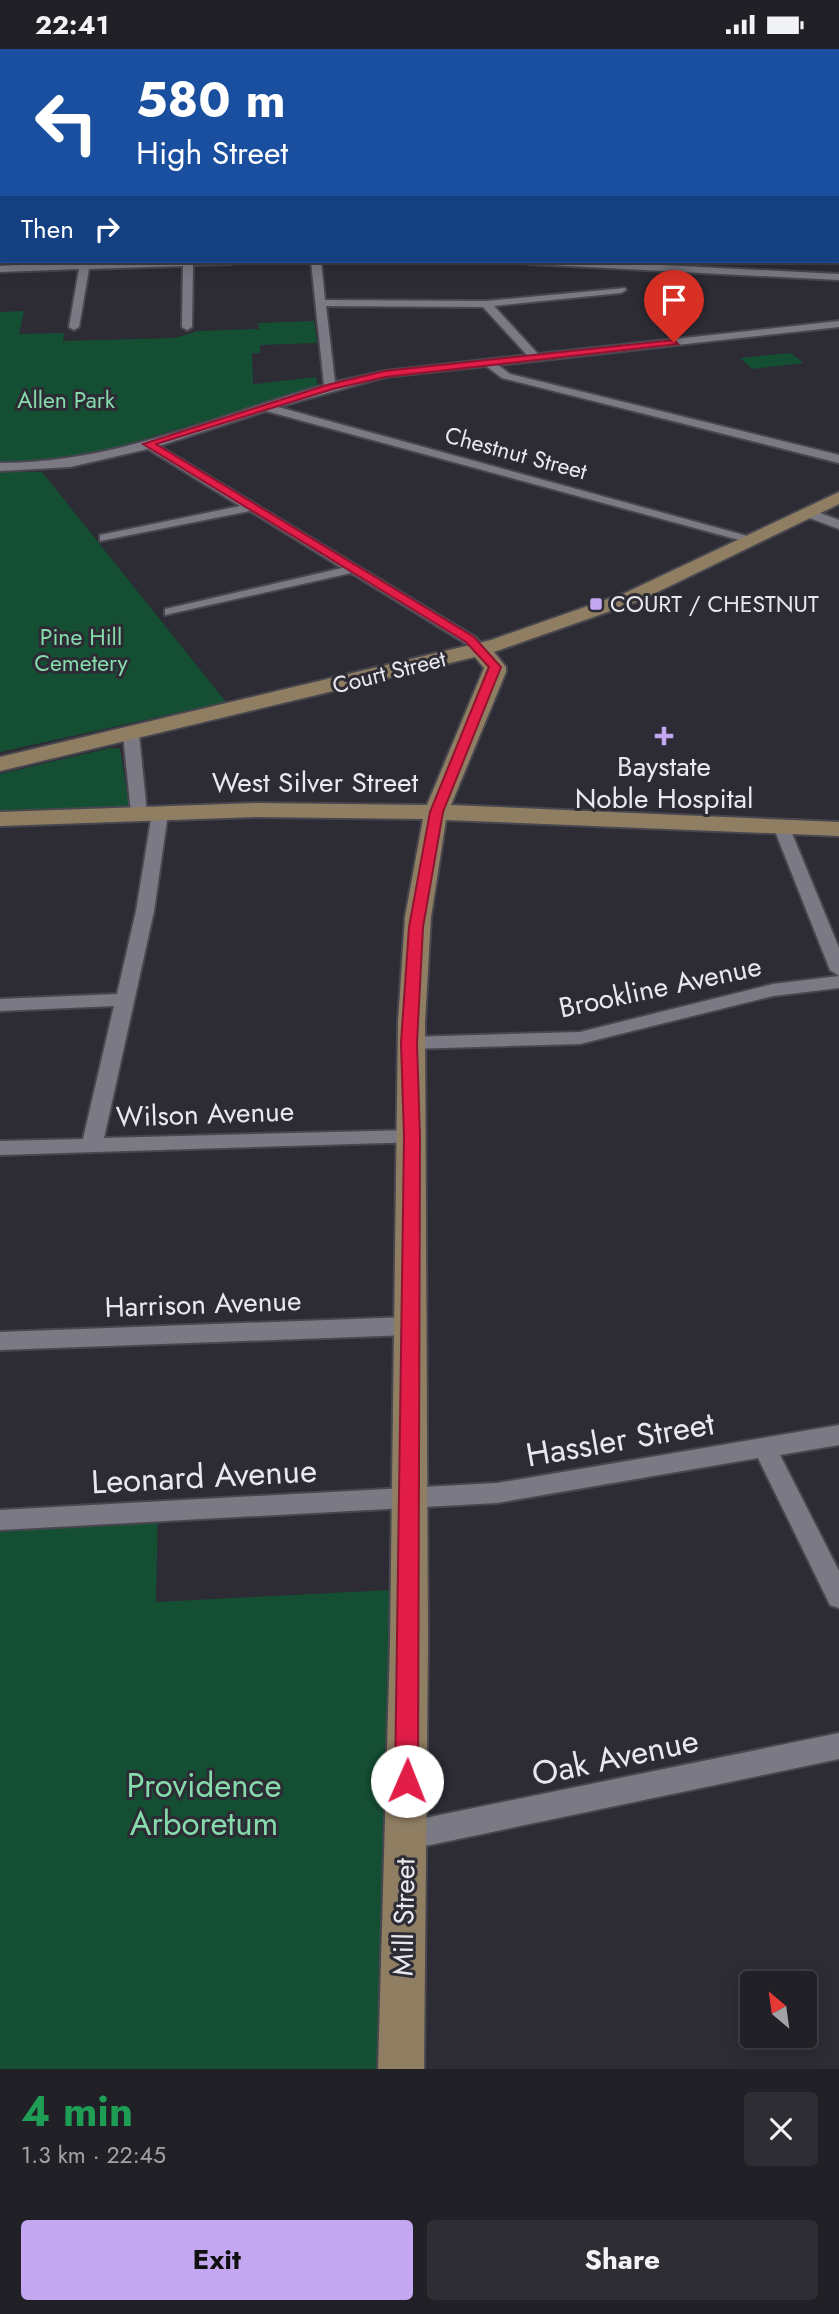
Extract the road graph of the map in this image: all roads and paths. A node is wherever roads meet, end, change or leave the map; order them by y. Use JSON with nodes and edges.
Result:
{"nodes":[{"id":1,"x":85,"y":263,"type":"edge"},
{"id":2,"x":188,"y":263,"type":"edge"},
{"id":3,"x":316,"y":263,"type":"edge"},
{"id":4,"x":568,"y":263,"type":"edge"},
{"id":5,"x":0,"y":269,"type":"edge"},
{"id":6,"x":839,"y":277,"type":"edge"},
{"id":7,"x":621,"y":290,"type":"dead end"},
{"id":8,"x":320,"y":303,"type":"junction"},
{"id":9,"x":486,"y":304,"type":"junction"},
{"id":10,"x":839,"y":324,"type":"edge"},
{"id":11,"x":74,"y":327,"type":"dead end"},
{"id":12,"x":187,"y":327,"type":"dead end"},
{"id":13,"x":536,"y":358,"type":"junction"},
{"id":14,"x":487,"y":362,"type":"junction"},
{"id":15,"x":330,"y":387,"type":"junction"},
{"id":16,"x":266,"y":407,"type":"junction"},
{"id":17,"x":148,"y":444,"type":"junction"},
{"id":18,"x":839,"y":459,"type":"edge"},
{"id":19,"x":0,"y":467,"type":"edge"},
{"id":20,"x":839,"y":497,"type":"edge"},
{"id":21,"x":251,"y":507,"type":"junction"},
{"id":22,"x":809,"y":513,"type":"junction"},
{"id":23,"x":839,"y":525,"type":"edge"},
{"id":24,"x":105,"y":538,"type":"dead end"},
{"id":25,"x":755,"y":540,"type":"junction"},
{"id":26,"x":354,"y":569,"type":"junction"},
{"id":27,"x":170,"y":612,"type":"dead end"},
{"id":28,"x":481,"y":650,"type":"junction"},
{"id":29,"x":131,"y":734,"type":"junction"},
{"id":30,"x":0,"y":764,"type":"edge"},
{"id":31,"x":436,"y":812,"type":"junction"},
{"id":32,"x":149,"y":813,"type":"junction"},
{"id":33,"x":0,"y":819,"type":"edge"},
{"id":34,"x":781,"y":826,"type":"junction"},
{"id":35,"x":839,"y":829,"type":"edge"},
{"id":36,"x":839,"y":970,"type":"edge"},
{"id":37,"x":839,"y":982,"type":"edge"},
{"id":38,"x":125,"y":1000,"type":"junction"},
{"id":39,"x":0,"y":1005,"type":"edge"},
{"id":40,"x":409,"y":1043,"type":"junction"},
{"id":41,"x":412,"y":1137,"type":"junction"},
{"id":42,"x":92,"y":1145,"type":"junction"},
{"id":43,"x":0,"y":1148,"type":"edge"},
{"id":44,"x":408,"y":1326,"type":"junction"},
{"id":45,"x":0,"y":1341,"type":"edge"},
{"id":46,"x":839,"y":1435,"type":"edge"},
{"id":47,"x":765,"y":1448,"type":"junction"},
{"id":48,"x":411,"y":1500,"type":"junction"},
{"id":49,"x":0,"y":1520,"type":"edge"},
{"id":50,"x":839,"y":1597,"type":"edge"},
{"id":51,"x":839,"y":1746,"type":"edge"},
{"id":52,"x":406,"y":1836,"type":"junction"},
{"id":53,"x":401,"y":2069,"type":"edge"}],
"edges":[{"from":1,"to":5,"type":"street"},
{"from":1,"to":11,"type":"street"},
{"from":2,"to":12,"type":"street"},
{"from":3,"to":8,"type":"street"},
{"from":4,"to":6,"type":"street"},
{"from":7,"to":9,"type":"street"},
{"from":8,"to":9,"type":"street"},
{"from":8,"to":15,"type":"street"},
{"from":9,"to":13,"type":"street"},
{"from":10,"to":13,"type":"street"},
{"from":13,"to":14,"type":"street"},
{"from":14,"to":15,"type":"street"},
{"from":14,"to":18,"type":"street"},
{"from":15,"to":16,"type":"street"},
{"from":16,"to":17,"type":"street"},
{"from":16,"to":25,"type":"street","name":"Chestnut Street"},
{"from":17,"to":19,"type":"street"},
{"from":17,"to":21,"type":"street"},
{"from":20,"to":22,"type":"main road","name":"Court Street"},
{"from":21,"to":24,"type":"street"},
{"from":21,"to":26,"type":"street"},
{"from":22,"to":23,"type":"street"},
{"from":22,"to":25,"type":"main road","name":"Court Street"},
{"from":25,"to":28,"type":"main road","name":"Court Street"},
{"from":26,"to":27,"type":"street"},
{"from":26,"to":28,"type":"street"},
{"from":28,"to":29,"type":"main road","name":"Court Street"},
{"from":28,"to":31,"type":"main road","name":"Mill Street"},
{"from":29,"to":30,"type":"main road","name":"Court Street"},
{"from":29,"to":32,"type":"street"},
{"from":31,"to":32,"type":"main road","name":"West Silver Street"},
{"from":31,"to":34,"type":"main road","name":"West Silver Street"},
{"from":31,"to":40,"type":"main road","name":"Mill Street"},
{"from":32,"to":33,"type":"main road","name":"West Silver Street"},
{"from":32,"to":38,"type":"street"},
{"from":34,"to":35,"type":"main road","name":"West Silver Street"},
{"from":34,"to":36,"type":"street"},
{"from":37,"to":40,"type":"street","name":"Brookline Avenue"},
{"from":38,"to":39,"type":"street"},
{"from":38,"to":42,"type":"street"},
{"from":40,"to":41,"type":"main road","name":"Mill Street"},
{"from":41,"to":42,"type":"street","name":"Wilson Avenue"},
{"from":41,"to":44,"type":"main road","name":"Mill Street"},
{"from":42,"to":43,"type":"street","name":"Wilson Avenue"},
{"from":44,"to":45,"type":"street","name":"Harrison Avenue"},
{"from":44,"to":48,"type":"main road","name":"Mill Street"},
{"from":46,"to":47,"type":"street","name":"Hassler Street"},
{"from":47,"to":48,"type":"street","name":"Hassler Street"},
{"from":47,"to":50,"type":"street"},
{"from":48,"to":49,"type":"street","name":"Leonard Avenue"},
{"from":48,"to":52,"type":"main road","name":"Mill Street"},
{"from":51,"to":52,"type":"street","name":"Oak Avenue"},
{"from":52,"to":53,"type":"main road","name":"Mill Street"}]}
